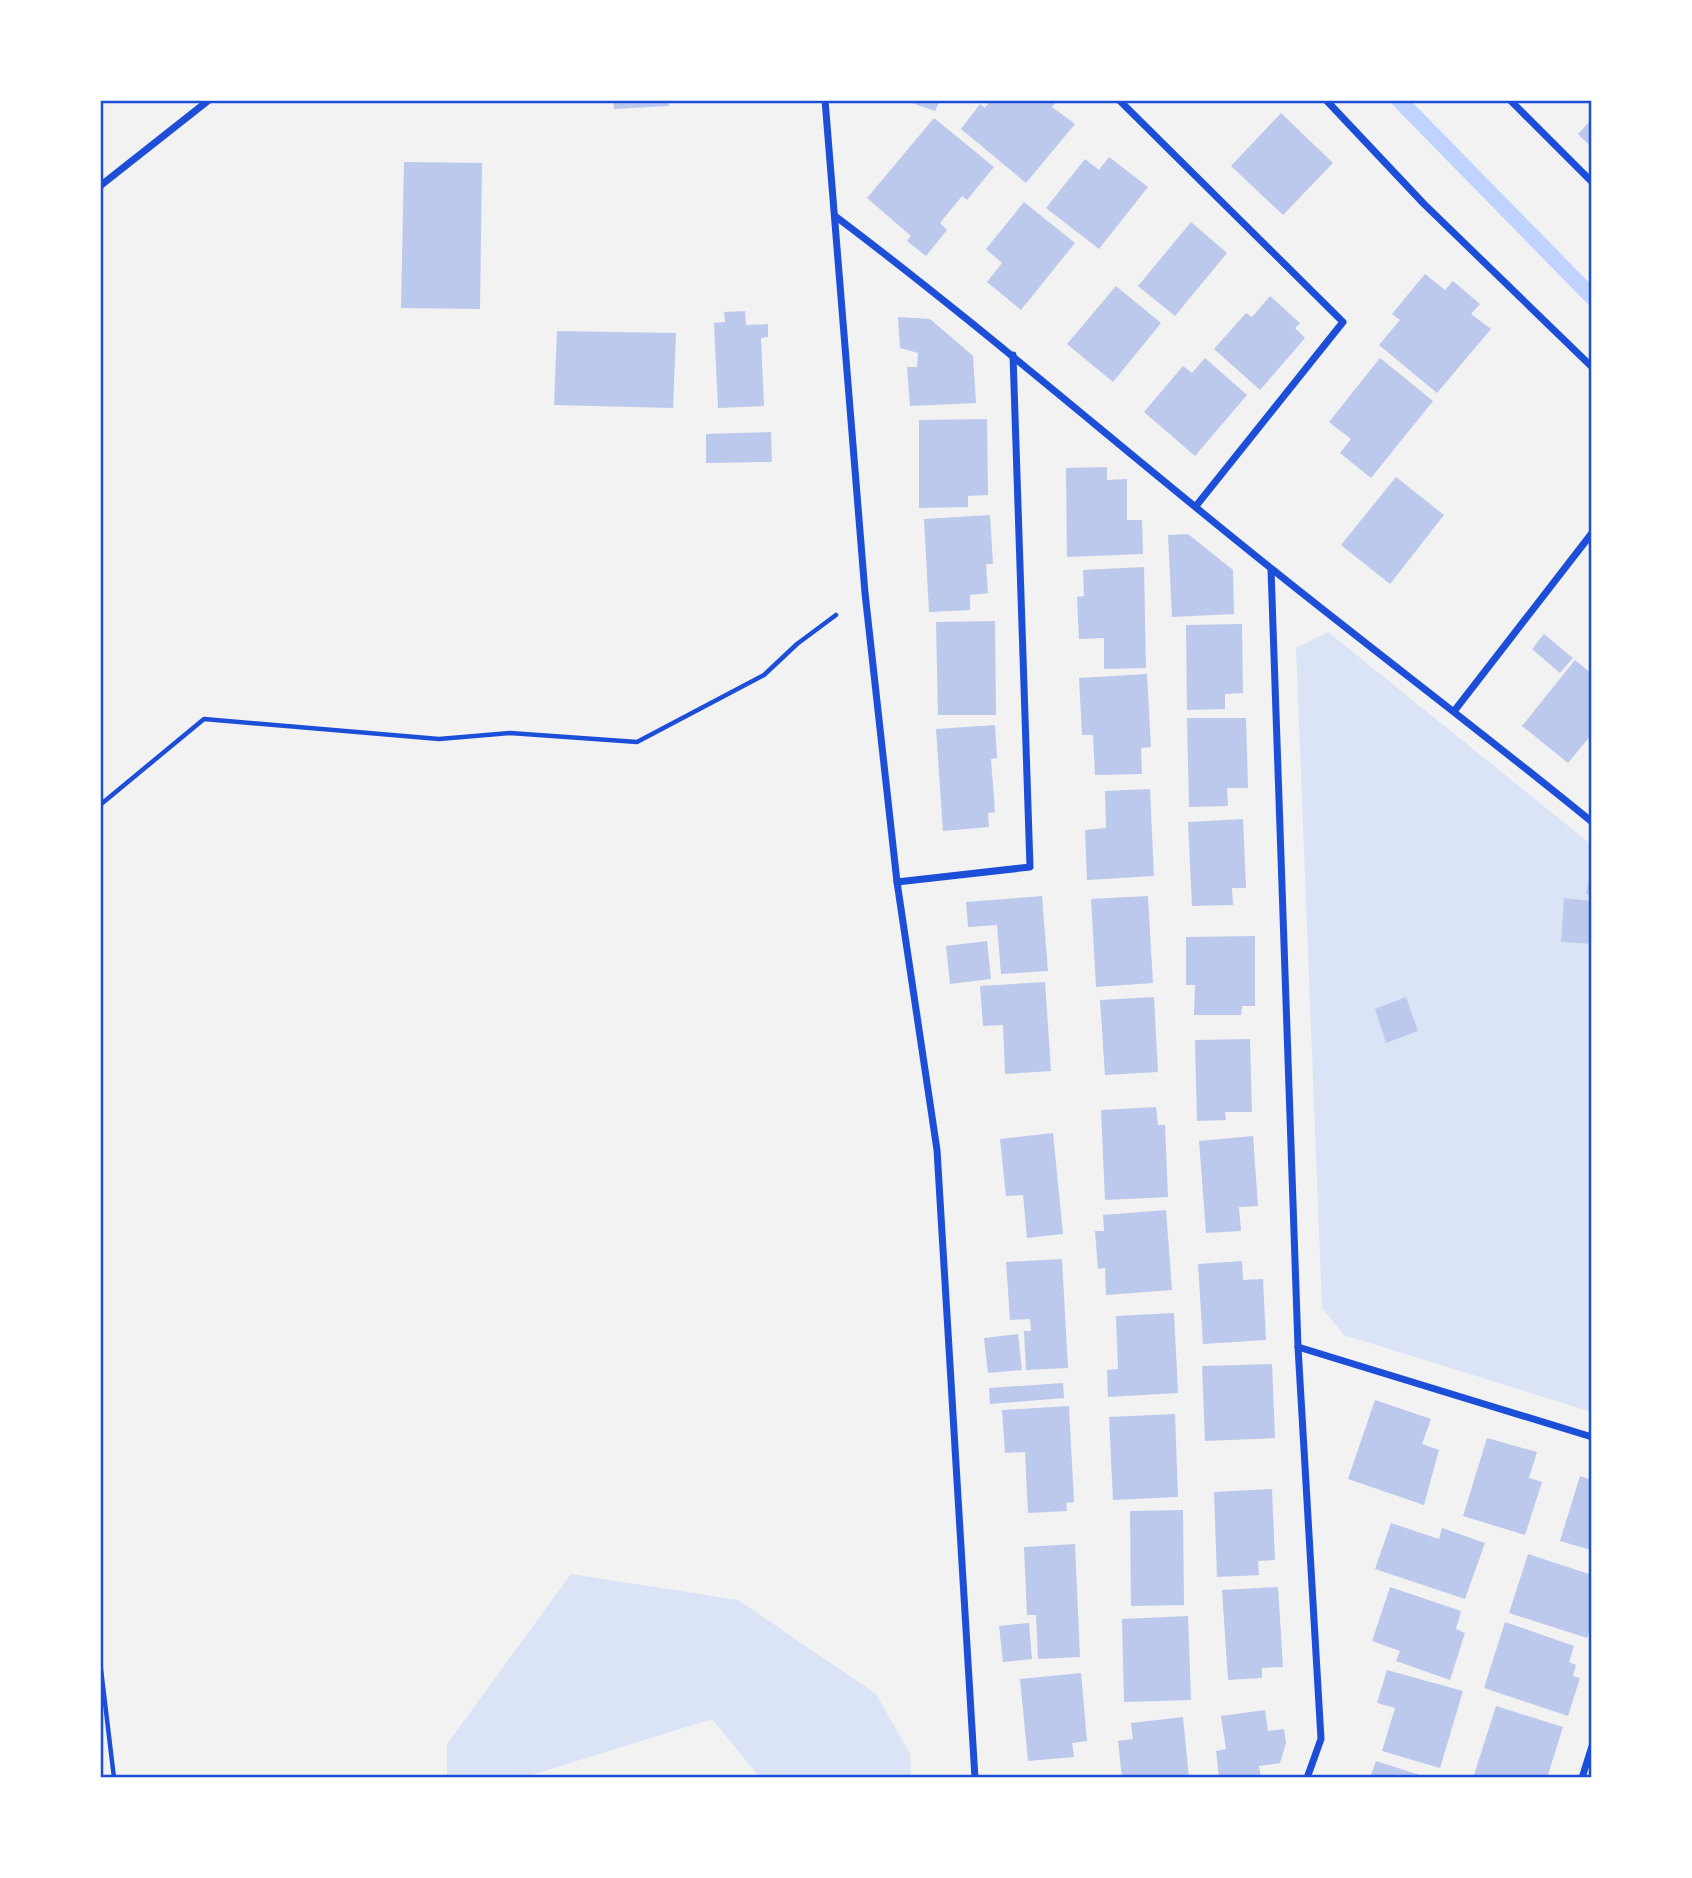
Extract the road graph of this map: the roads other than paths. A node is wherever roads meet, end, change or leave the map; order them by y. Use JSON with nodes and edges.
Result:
{"nodes":[{"id":1,"x":209,"y":100,"type":"edge"},
{"id":2,"x":825,"y":100,"type":"edge"},
{"id":3,"x":1119,"y":100,"type":"edge"},
{"id":4,"x":1326,"y":100,"type":"edge"},
{"id":5,"x":1510,"y":100,"type":"edge"},
{"id":6,"x":1592,"y":183,"type":"edge"},
{"id":7,"x":100,"y":186,"type":"edge"},
{"id":8,"x":835,"y":216,"type":"junction"},
{"id":9,"x":1013,"y":355,"type":"junction"},
{"id":10,"x":1592,"y":367,"type":"edge"},
{"id":11,"x":1196,"y":506,"type":"junction"},
{"id":12,"x":1592,"y":533,"type":"edge"},
{"id":13,"x":1271,"y":569,"type":"junction"},
{"id":14,"x":1455,"y":710,"type":"junction"},
{"id":15,"x":1592,"y":822,"type":"edge"},
{"id":16,"x":897,"y":882,"type":"junction"},
{"id":17,"x":1298,"y":1347,"type":"junction"},
{"id":18,"x":1592,"y":1437,"type":"edge"},
{"id":19,"x":1592,"y":1746,"type":"edge"},
{"id":20,"x":975,"y":1778,"type":"edge"},
{"id":21,"x":1307,"y":1778,"type":"edge"},
{"id":22,"x":1582,"y":1778,"type":"edge"}],
"edges":[{"from":1,"to":7,"type":"street"},
{"from":2,"to":8,"type":"street"},
{"from":3,"to":11,"type":"street"},
{"from":4,"to":10,"type":"street"},
{"from":5,"to":6,"type":"street"},
{"from":8,"to":9,"type":"street"},
{"from":8,"to":16,"type":"street"},
{"from":9,"to":11,"type":"street"},
{"from":9,"to":16,"type":"street"},
{"from":11,"to":13,"type":"street"},
{"from":12,"to":14,"type":"street"},
{"from":13,"to":14,"type":"street"},
{"from":13,"to":17,"type":"street"},
{"from":14,"to":15,"type":"street"},
{"from":16,"to":20,"type":"street"},
{"from":17,"to":18,"type":"street"},
{"from":17,"to":21,"type":"street"},
{"from":19,"to":22,"type":"street"}]}
